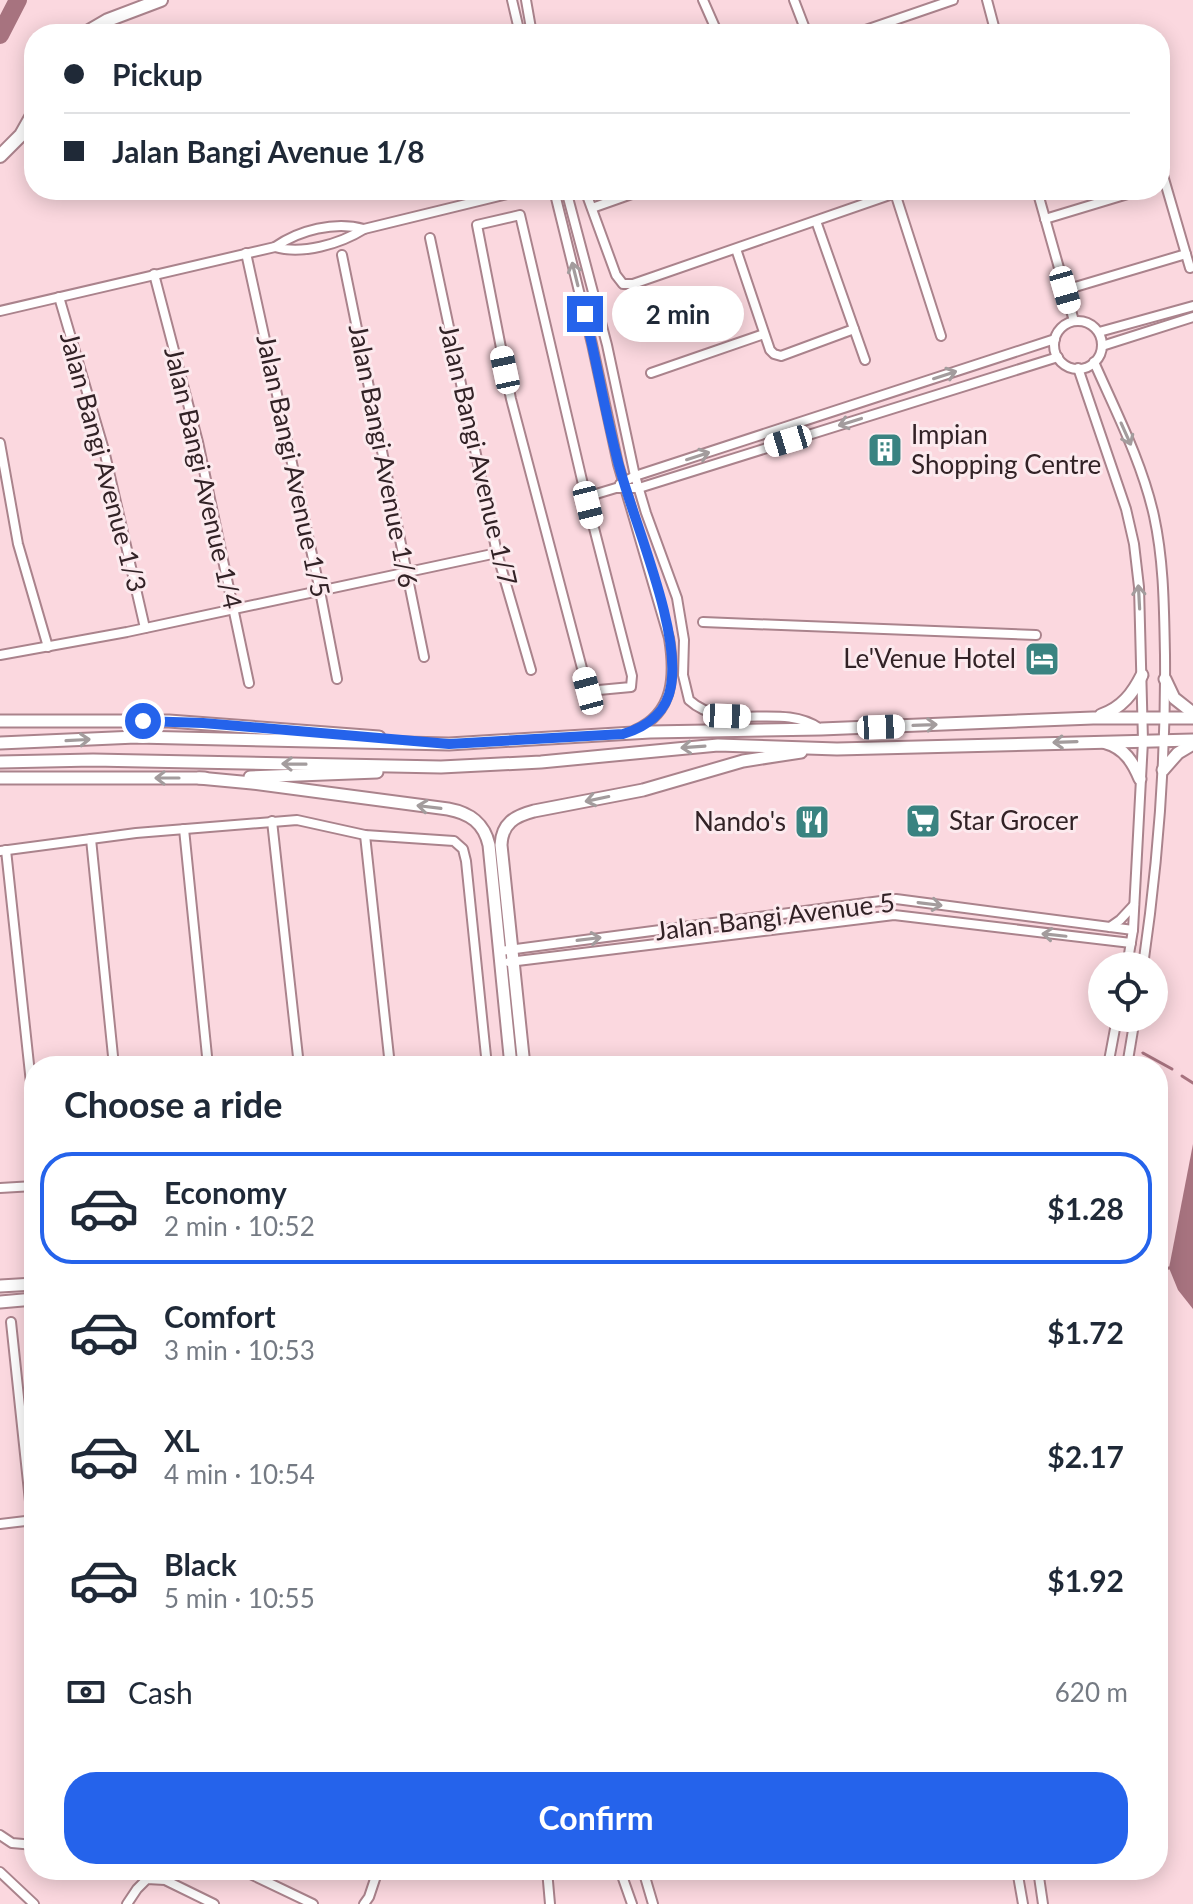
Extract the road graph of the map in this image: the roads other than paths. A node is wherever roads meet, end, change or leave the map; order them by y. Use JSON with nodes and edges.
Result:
{"nodes":[{"id":1,"x":161,"y":0,"type":"edge"},
{"id":2,"x":512,"y":0,"type":"edge"},
{"id":3,"x":526,"y":0,"type":"edge"},
{"id":4,"x":703,"y":0,"type":"edge"},
{"id":5,"x":794,"y":0,"type":"edge"},
{"id":6,"x":953,"y":0,"type":"edge"},
{"id":7,"x":987,"y":0,"type":"edge"},
{"id":8,"x":101,"y":24,"type":"edge"},
{"id":9,"x":518,"y":24,"type":"edge"},
{"id":10,"x":530,"y":24,"type":"edge"},
{"id":11,"x":714,"y":24,"type":"edge"},
{"id":12,"x":803,"y":24,"type":"edge"},
{"id":13,"x":883,"y":24,"type":"edge"},
{"id":14,"x":993,"y":24,"type":"edge"},
{"id":15,"x":24,"y":130,"type":"edge"},
{"id":16,"x":0,"y":156,"type":"edge"},
{"id":17,"x":483,"y":200,"type":"edge"},
{"id":18,"x":556,"y":200,"type":"edge"},
{"id":19,"x":569,"y":200,"type":"edge"},
{"id":20,"x":589,"y":200,"type":"edge"},
{"id":21,"x":615,"y":200,"type":"edge"},
{"id":22,"x":876,"y":200,"type":"edge"},
{"id":23,"x":903,"y":200,"type":"edge"},
{"id":24,"x":1040,"y":200,"type":"edge"},
{"id":25,"x":1108,"y":200,"type":"edge"},
{"id":26,"x":1167,"y":200,"type":"edge"},
{"id":27,"x":592,"y":208,"type":"junction"},
{"id":28,"x":1045,"y":219,"type":"junction"},
{"id":29,"x":816,"y":221,"type":"junction"},
{"id":30,"x":364,"y":229,"type":"junction"},
{"id":31,"x":430,"y":238,"type":"dead end"},
{"id":32,"x":275,"y":247,"type":"junction"},
{"id":33,"x":736,"y":249,"type":"junction"},
{"id":34,"x":246,"y":253,"type":"junction"},
{"id":35,"x":1186,"y":254,"type":"junction"},
{"id":36,"x":342,"y":255,"type":"dead end"},
{"id":37,"x":1190,"y":268,"type":"dead end"},
{"id":38,"x":154,"y":274,"type":"junction"},
{"id":39,"x":1065,"y":290,"type":"junction"},
{"id":40,"x":59,"y":297,"type":"junction"},
{"id":41,"x":1193,"y":306,"type":"edge"},
{"id":42,"x":0,"y":311,"type":"edge"},
{"id":43,"x":1193,"y":317,"type":"edge"},
{"id":44,"x":1074,"y":321,"type":"junction"},
{"id":45,"x":854,"y":329,"type":"junction"},
{"id":46,"x":1099,"y":332,"type":"junction"},
{"id":47,"x":764,"y":334,"type":"junction"},
{"id":48,"x":941,"y":336,"type":"dead end"},
{"id":49,"x":1055,"y":339,"type":"junction"},
{"id":50,"x":1102,"y":346,"type":"junction"},
{"id":51,"x":1058,"y":357,"type":"junction"},
{"id":52,"x":865,"y":360,"type":"dead end"},
{"id":53,"x":1094,"y":362,"type":"junction"},
{"id":54,"x":1078,"y":368,"type":"junction"},
{"id":55,"x":651,"y":373,"type":"dead end"},
{"id":56,"x":0,"y":443,"type":"edge"},
{"id":57,"x":635,"y":476,"type":"junction"},
{"id":58,"x":624,"y":480,"type":"junction"},
{"id":59,"x":639,"y":488,"type":"junction"},
{"id":60,"x":621,"y":489,"type":"junction"},
{"id":61,"x":586,"y":497,"type":"junction"},
{"id":62,"x":497,"y":553,"type":"junction"},
{"id":63,"x":406,"y":573,"type":"junction"},
{"id":64,"x":320,"y":591,"type":"junction"},
{"id":65,"x":234,"y":609,"type":"junction"},
{"id":66,"x":703,"y":622,"type":"dead end"},
{"id":67,"x":145,"y":628,"type":"junction"},
{"id":68,"x":1036,"y":635,"type":"dead end"},
{"id":69,"x":48,"y":647,"type":"junction"},
{"id":70,"x":0,"y":655,"type":"edge"},
{"id":71,"x":424,"y":657,"type":"dead end"},
{"id":72,"x":531,"y":670,"type":"dead end"},
{"id":73,"x":1142,"y":675,"type":"junction"},
{"id":74,"x":337,"y":679,"type":"dead end"},
{"id":75,"x":1165,"y":679,"type":"junction"},
{"id":76,"x":249,"y":683,"type":"dead end"},
{"id":77,"x":1193,"y":716,"type":"edge"},
{"id":78,"x":1093,"y":718,"type":"junction"},
{"id":79,"x":1166,"y":718,"type":"junction"},
{"id":80,"x":1144,"y":719,"type":"junction"},
{"id":81,"x":0,"y":721,"type":"edge"},
{"id":82,"x":821,"y":729,"type":"junction"},
{"id":83,"x":623,"y":734,"type":"junction"},
{"id":84,"x":1098,"y":741,"type":"junction"},
{"id":85,"x":1143,"y":741,"type":"junction"},
{"id":86,"x":1165,"y":741,"type":"junction"},
{"id":87,"x":1193,"y":742,"type":"edge"},
{"id":88,"x":0,"y":743,"type":"edge"},
{"id":89,"x":449,"y":744,"type":"junction"},
{"id":90,"x":837,"y":749,"type":"junction"},
{"id":91,"x":0,"y":762,"type":"edge"},
{"id":92,"x":441,"y":767,"type":"junction"},
{"id":93,"x":1163,"y":770,"type":"junction"},
{"id":94,"x":0,"y":778,"type":"edge"},
{"id":95,"x":199,"y":778,"type":"junction"},
{"id":96,"x":1140,"y":779,"type":"junction"},
{"id":97,"x":272,"y":821,"type":"junction"},
{"id":98,"x":184,"y":829,"type":"junction"},
{"id":99,"x":365,"y":835,"type":"junction"},
{"id":100,"x":91,"y":839,"type":"junction"},
{"id":101,"x":3,"y":850,"type":"edge"},
{"id":102,"x":1134,"y":905,"type":"junction"},
{"id":103,"x":1150,"y":916,"type":"junction"},
{"id":104,"x":1109,"y":927,"type":"junction"},
{"id":105,"x":1137,"y":933,"type":"junction"},
{"id":106,"x":1112,"y":941,"type":"junction"},
{"id":107,"x":1131,"y":943,"type":"junction"},
{"id":108,"x":1119,"y":952,"type":"edge"},
{"id":109,"x":1129,"y":952,"type":"edge"},
{"id":110,"x":1141,"y":952,"type":"edge"},
{"id":111,"x":1145,"y":952,"type":"edge"},
{"id":112,"x":506,"y":956,"type":"junction"},
{"id":113,"x":1114,"y":1032,"type":"edge"},
{"id":114,"x":1133,"y":1032,"type":"edge"},
{"id":115,"x":27,"y":1056,"type":"edge"},
{"id":116,"x":113,"y":1056,"type":"edge"},
{"id":117,"x":207,"y":1056,"type":"edge"},
{"id":118,"x":298,"y":1056,"type":"edge"},
{"id":119,"x":389,"y":1056,"type":"edge"},
{"id":120,"x":486,"y":1056,"type":"edge"},
{"id":121,"x":511,"y":1056,"type":"edge"},
{"id":122,"x":522,"y":1056,"type":"edge"},
{"id":123,"x":1110,"y":1056,"type":"edge"},
{"id":124,"x":1128,"y":1056,"type":"edge"},
{"id":125,"x":24,"y":1187,"type":"edge"},
{"id":126,"x":0,"y":1188,"type":"edge"},
{"id":127,"x":24,"y":1285,"type":"edge"},
{"id":128,"x":0,"y":1286,"type":"edge"},
{"id":129,"x":24,"y":1300,"type":"edge"},
{"id":130,"x":0,"y":1302,"type":"edge"},
{"id":131,"x":11,"y":1322,"type":"dead end"},
{"id":132,"x":24,"y":1439,"type":"edge"},
{"id":133,"x":24,"y":1521,"type":"edge"},
{"id":134,"x":0,"y":1524,"type":"edge"},
{"id":135,"x":0,"y":1835,"type":"edge"},
{"id":136,"x":24,"y":1844,"type":"edge"},
{"id":137,"x":0,"y":1872,"type":"edge"},
{"id":138,"x":146,"y":1880,"type":"edge"},
{"id":139,"x":165,"y":1880,"type":"edge"},
{"id":140,"x":263,"y":1880,"type":"edge"},
{"id":141,"x":375,"y":1880,"type":"edge"},
{"id":142,"x":548,"y":1880,"type":"edge"},
{"id":143,"x":624,"y":1880,"type":"edge"},
{"id":144,"x":646,"y":1880,"type":"edge"},
{"id":145,"x":1019,"y":1880,"type":"edge"},
{"id":146,"x":1039,"y":1880,"type":"edge"},
{"id":147,"x":34,"y":1904,"type":"edge"},
{"id":148,"x":127,"y":1904,"type":"edge"},
{"id":149,"x":214,"y":1904,"type":"edge"},
{"id":150,"x":313,"y":1904,"type":"edge"},
{"id":151,"x":364,"y":1904,"type":"edge"},
{"id":152,"x":550,"y":1904,"type":"edge"},
{"id":153,"x":632,"y":1904,"type":"edge"},
{"id":154,"x":653,"y":1904,"type":"edge"},
{"id":155,"x":1023,"y":1904,"type":"edge"},
{"id":156,"x":1043,"y":1904,"type":"edge"}],
"edges":[{"from":1,"to":8,"type":"main road"},
{"from":2,"to":9,"type":"street"},
{"from":3,"to":10,"type":"street"},
{"from":4,"to":11,"type":"street"},
{"from":5,"to":12,"type":"street"},
{"from":6,"to":13,"type":"street"},
{"from":7,"to":14,"type":"street"},
{"from":15,"to":16,"type":"main road"},
{"from":17,"to":30,"type":"street"},
{"from":58,"to":18,"type":"street","one_way":true},
{"from":19,"to":57,"type":"street"},
{"from":20,"to":27,"type":"street"},
{"from":21,"to":27,"type":"street"},
{"from":22,"to":29,"type":"street"},
{"from":23,"to":48,"type":"street"},
{"from":24,"to":28,"type":"street"},
{"from":25,"to":28,"type":"street"},
{"from":26,"to":35,"type":"street"},
{"from":27,"to":33,"type":"street"},
{"from":28,"to":39,"type":"street"},
{"from":29,"to":33,"type":"street"},
{"from":29,"to":45,"type":"street"},
{"from":30,"to":32,"type":"street"},
{"from":30,"to":32,"type":"street"},
{"from":31,"to":62,"type":"street","name":"Jalan Bangi Avenue 1/7"},
{"from":32,"to":34,"type":"street"},
{"from":33,"to":47,"type":"street"},
{"from":34,"to":38,"type":"street"},
{"from":34,"to":64,"type":"street","name":"Jalan Bangi Avenue 1/5"},
{"from":35,"to":37,"type":"street"},
{"from":35,"to":39,"type":"street"},
{"from":36,"to":63,"type":"street","name":"Jalan Bangi Avenue 1/6"},
{"from":38,"to":40,"type":"street"},
{"from":38,"to":65,"type":"street","name":"Jalan Bangi Avenue 1/4"},
{"from":39,"to":44,"type":"street"},
{"from":40,"to":42,"type":"street"},
{"from":40,"to":67,"type":"street","name":"Jalan Bangi Avenue 1/3"},
{"from":41,"to":46,"type":"street"},
{"from":43,"to":50,"type":"street"},
{"from":44,"to":46,"type":"street"},
{"from":44,"to":49,"type":"street"},
{"from":45,"to":47,"type":"street"},
{"from":45,"to":52,"type":"street"},
{"from":46,"to":50,"type":"street"},
{"from":47,"to":55,"type":"street"},
{"from":49,"to":51,"type":"street"},
{"from":57,"to":49,"type":"street","one_way":true},
{"from":50,"to":53,"type":"street"},
{"from":51,"to":54,"type":"street"},
{"from":51,"to":59,"type":"street","one_way":true},
{"from":53,"to":54,"type":"street"},
{"from":53,"to":75,"type":"street","one_way":true},
{"from":73,"to":54,"type":"street","one_way":true},
{"from":56,"to":69,"type":"street"},
{"from":57,"to":58,"type":"street"},
{"from":57,"to":59,"type":"street"},
{"from":58,"to":60,"type":"street"},
{"from":59,"to":60,"type":"street"},
{"from":59,"to":82,"type":"street"},
{"from":60,"to":61,"type":"street"},
{"from":60,"to":83,"type":"street"},
{"from":61,"to":61,"type":"street"},
{"from":62,"to":63,"type":"street"},
{"from":62,"to":72,"type":"street","name":"Jalan Bangi Avenue 1/7"},
{"from":63,"to":64,"type":"street"},
{"from":63,"to":71,"type":"street","name":"Jalan Bangi Avenue 1/6"},
{"from":64,"to":65,"type":"street"},
{"from":64,"to":74,"type":"street","name":"Jalan Bangi Avenue 1/5"},
{"from":65,"to":67,"type":"street"},
{"from":65,"to":76,"type":"street","name":"Jalan Bangi Avenue 1/4"},
{"from":66,"to":68,"type":"street"},
{"from":67,"to":69,"type":"street"},
{"from":69,"to":70,"type":"street"},
{"from":73,"to":78,"type":"main road"},
{"from":73,"to":80,"type":"street"},
{"from":75,"to":77,"type":"main road"},
{"from":75,"to":79,"type":"street"},
{"from":77,"to":79,"type":"main road"},
{"from":78,"to":80,"type":"main road"},
{"from":82,"to":78,"type":"main road","one_way":true},
{"from":79,"to":80,"type":"main road"},
{"from":79,"to":86,"type":"street"},
{"from":80,"to":85,"type":"street"},
{"from":81,"to":89,"type":"main road"},
{"from":82,"to":83,"type":"main road"},
{"from":83,"to":89,"type":"main road"},
{"from":84,"to":85,"type":"main road"},
{"from":84,"to":90,"type":"main road","one_way":true},
{"from":84,"to":96,"type":"main road"},
{"from":85,"to":86,"type":"main road"},
{"from":85,"to":96,"type":"street"},
{"from":86,"to":87,"type":"main road"},
{"from":86,"to":93,"type":"street"},
{"from":87,"to":93,"type":"main road"},
{"from":88,"to":89,"type":"main road","one_way":true},
{"from":90,"to":92,"type":"main road","one_way":true},
{"from":90,"to":112,"type":"main road","one_way":true},
{"from":92,"to":91,"type":"main road","one_way":true},
{"from":92,"to":95,"type":"main road"},
{"from":93,"to":103,"type":"street"},
{"from":95,"to":94,"type":"main road","one_way":true},
{"from":112,"to":95,"type":"main road","one_way":true},
{"from":96,"to":102,"type":"street"},
{"from":97,"to":98,"type":"street"},
{"from":97,"to":99,"type":"street"},
{"from":97,"to":118,"type":"street"},
{"from":98,"to":100,"type":"street"},
{"from":98,"to":117,"type":"street"},
{"from":99,"to":119,"type":"street"},
{"from":99,"to":120,"type":"street"},
{"from":100,"to":101,"type":"street"},
{"from":100,"to":116,"type":"street"},
{"from":101,"to":115,"type":"street"},
{"from":102,"to":104,"type":"street"},
{"from":102,"to":105,"type":"street"},
{"from":103,"to":105,"type":"street"},
{"from":103,"to":111,"type":"street"},
{"from":104,"to":105,"type":"street","name":"Jalan Bangi Avenue 5"},
{"from":112,"to":104,"type":"street","name":"Jalan Bangi Avenue 5","one_way":true},
{"from":105,"to":107,"type":"street"},
{"from":105,"to":110,"type":"street"},
{"from":106,"to":107,"type":"street","name":"Jalan Bangi Avenue 5"},
{"from":106,"to":108,"type":"street"},
{"from":106,"to":112,"type":"street","name":"Jalan Bangi Avenue 5","one_way":true},
{"from":107,"to":109,"type":"street"},
{"from":112,"to":121,"type":"main road"},
{"from":112,"to":122,"type":"main road"},
{"from":113,"to":123,"type":"street"},
{"from":114,"to":124,"type":"street"},
{"from":125,"to":126,"type":"street"},
{"from":127,"to":128,"type":"main road"},
{"from":129,"to":130,"type":"main road"},
{"from":131,"to":132,"type":"street"},
{"from":133,"to":134,"type":"street"},
{"from":135,"to":136,"type":"street"},
{"from":137,"to":147,"type":"street"},
{"from":138,"to":148,"type":"street"},
{"from":139,"to":149,"type":"street"},
{"from":140,"to":150,"type":"street"},
{"from":141,"to":151,"type":"street"},
{"from":142,"to":152,"type":"street"},
{"from":143,"to":153,"type":"street"},
{"from":144,"to":154,"type":"street"},
{"from":145,"to":155,"type":"street"},
{"from":146,"to":156,"type":"street"}]}
